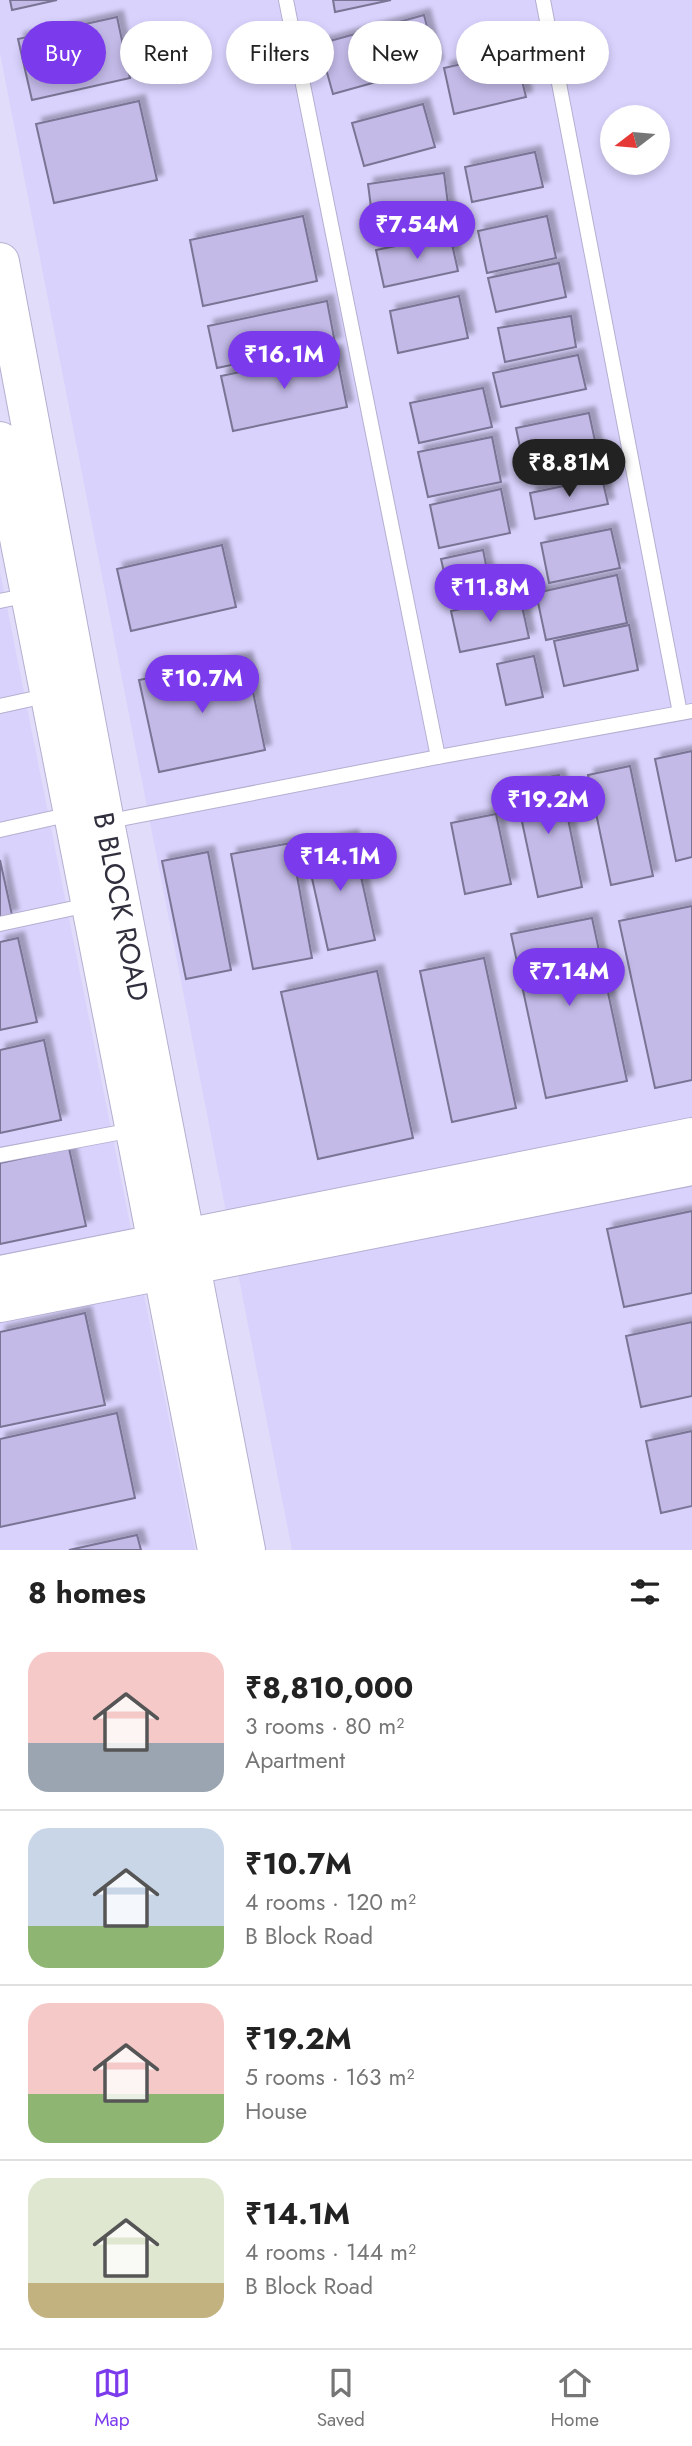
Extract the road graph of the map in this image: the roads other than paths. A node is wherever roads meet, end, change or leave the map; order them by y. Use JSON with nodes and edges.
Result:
{"nodes":[{"id":1,"x":286,"y":0,"type":"edge"},
{"id":2,"x":543,"y":0,"type":"edge"},
{"id":3,"x":0,"y":262,"type":"edge"},
{"id":4,"x":0,"y":441,"type":"edge"},
{"id":5,"x":15,"y":598,"type":"edge"},
{"id":6,"x":50,"y":695,"type":"junction"},
{"id":7,"x":0,"y":706,"type":"edge"},
{"id":8,"x":686,"y":712,"type":"edge"},
{"id":9,"x":438,"y":757,"type":"junction"},
{"id":10,"x":87,"y":823,"type":"junction"},
{"id":11,"x":0,"y":830,"type":"edge"},
{"id":12,"x":90,"y":905,"type":"junction"},
{"id":13,"x":0,"y":924,"type":"edge"},
{"id":14,"x":134,"y":1130,"type":"junction"},
{"id":15,"x":692,"y":1137,"type":"edge"},
{"id":16,"x":0,"y":1155,"type":"edge"},
{"id":17,"x":692,"y":1166,"type":"edge"},
{"id":18,"x":173,"y":1255,"type":"junction"},
{"id":19,"x":0,"y":1275,"type":"edge"},
{"id":20,"x":0,"y":1303,"type":"edge"},
{"id":21,"x":217,"y":1550,"type":"edge"},
{"id":22,"x":246,"y":1550,"type":"edge"}],
"edges":[{"from":1,"to":9,"type":"lane"},
{"from":2,"to":8,"type":"lane"},
{"from":3,"to":10,"type":"street","name":"B BLOCK ROAD"},
{"from":4,"to":5,"type":"street","name":"B BLOCK ROAD"},
{"from":5,"to":6,"type":"street","name":"B BLOCK ROAD"},
{"from":6,"to":7,"type":"lane"},
{"from":6,"to":10,"type":"street","name":"B BLOCK ROAD"},
{"from":8,"to":9,"type":"lane"},
{"from":9,"to":10,"type":"lane"},
{"from":10,"to":11,"type":"lane"},
{"from":10,"to":12,"type":"street","name":"B BLOCK ROAD"},
{"from":10,"to":18,"type":"street","name":"B BLOCK ROAD"},
{"from":12,"to":13,"type":"lane"},
{"from":12,"to":14,"type":"street","name":"B BLOCK ROAD"},
{"from":14,"to":16,"type":"lane"},
{"from":14,"to":18,"type":"street","name":"B BLOCK ROAD"},
{"from":15,"to":18,"type":"street"},
{"from":17,"to":18,"type":"street"},
{"from":18,"to":19,"type":"street"},
{"from":18,"to":20,"type":"street"},
{"from":18,"to":21,"type":"street","name":"B BLOCK ROAD"},
{"from":18,"to":22,"type":"street","name":"B BLOCK ROAD"}]}
